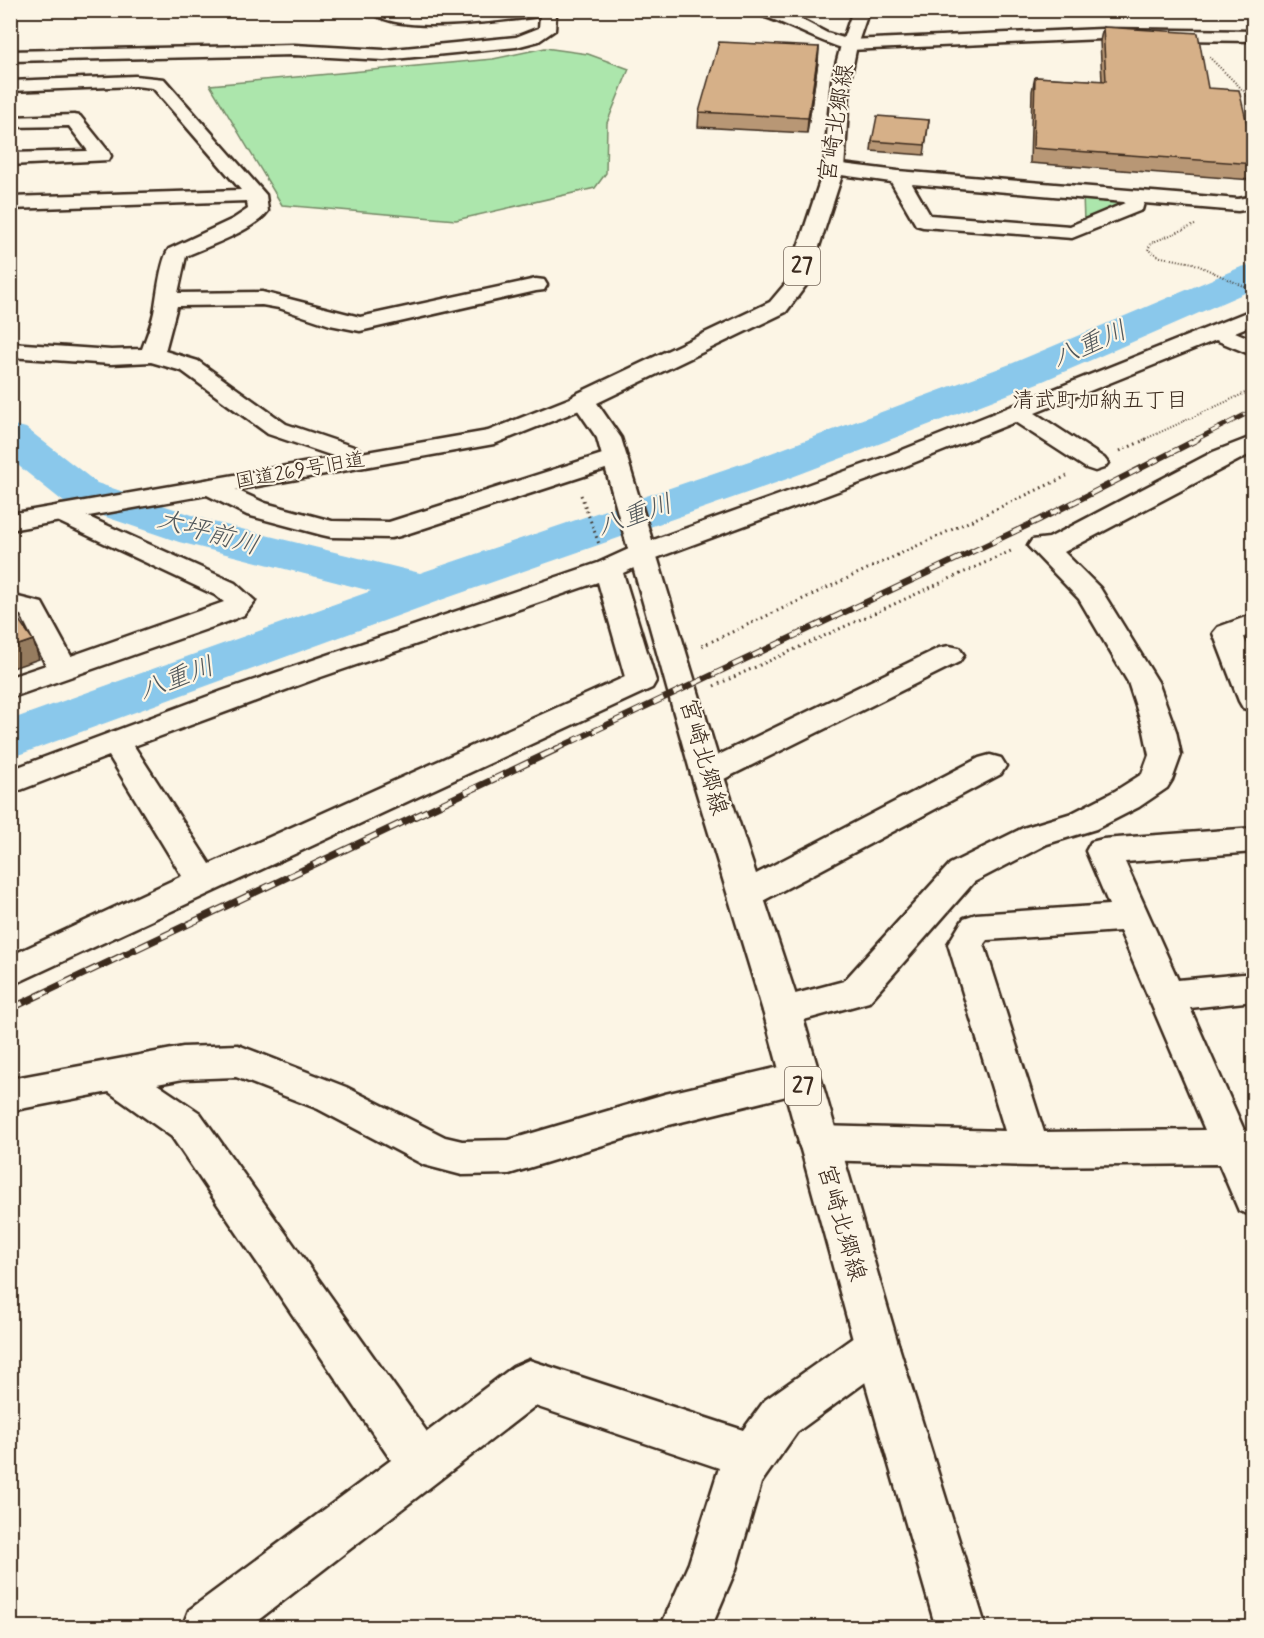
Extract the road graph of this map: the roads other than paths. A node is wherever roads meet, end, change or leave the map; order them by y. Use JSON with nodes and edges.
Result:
{"nodes":[{"id":1,"x":377,"y":10,"type":"edge"},
{"id":2,"x":759,"y":10,"type":"edge"},
{"id":3,"x":861,"y":10,"type":"edge"},
{"id":4,"x":549,"y":11,"type":"edge"},
{"id":5,"x":1144,"y":18,"type":"dead end"},
{"id":6,"x":1156,"y":33,"type":"junction"},
{"id":7,"x":1254,"y":36,"type":"edge"},
{"id":8,"x":849,"y":45,"type":"junction"},
{"id":9,"x":49,"y":54,"type":"junction"},
{"id":10,"x":10,"y":56,"type":"edge"},
{"id":11,"x":31,"y":85,"type":"junction"},
{"id":12,"x":10,"y":86,"type":"edge"},
{"id":13,"x":10,"y":122,"type":"edge"},
{"id":14,"x":10,"y":159,"type":"edge"},
{"id":15,"x":834,"y":169,"type":"junction"},
{"id":16,"x":898,"y":177,"type":"junction"},
{"id":17,"x":256,"y":195,"type":"junction"},
{"id":18,"x":1133,"y":195,"type":"junction"},
{"id":19,"x":1254,"y":202,"type":"edge"},
{"id":20,"x":10,"y":204,"type":"edge"},
{"id":21,"x":536,"y":285,"type":"dead end"},
{"id":22,"x":165,"y":300,"type":"junction"},
{"id":23,"x":1254,"y":316,"type":"edge"},
{"id":24,"x":1216,"y":331,"type":"junction"},
{"id":25,"x":1254,"y":349,"type":"edge"},
{"id":26,"x":10,"y":350,"type":"edge"},
{"id":27,"x":152,"y":355,"type":"junction"},
{"id":28,"x":583,"y":400,"type":"junction"},
{"id":29,"x":1016,"y":412,"type":"junction"},
{"id":30,"x":1254,"y":443,"type":"edge"},
{"id":31,"x":359,"y":460,"type":"junction"},
{"id":32,"x":616,"y":463,"type":"junction"},
{"id":33,"x":1095,"y":463,"type":"road end"},
{"id":34,"x":212,"y":487,"type":"junction"},
{"id":35,"x":74,"y":511,"type":"junction"},
{"id":36,"x":10,"y":522,"type":"edge"},
{"id":37,"x":630,"y":556,"type":"junction"},
{"id":38,"x":10,"y":604,"type":"edge"},
{"id":39,"x":1254,"y":623,"type":"edge"},
{"id":40,"x":949,"y":655,"type":"dead end"},
{"id":41,"x":63,"y":669,"type":"junction"},
{"id":42,"x":10,"y":688,"type":"edge"},
{"id":43,"x":1254,"y":701,"type":"edge"},
{"id":44,"x":115,"y":741,"type":"junction"},
{"id":45,"x":990,"y":766,"type":"dead end"},
{"id":46,"x":707,"y":774,"type":"junction"},
{"id":47,"x":10,"y":783,"type":"edge"},
{"id":48,"x":1254,"y":840,"type":"edge"},
{"id":49,"x":203,"y":881,"type":"junction"},
{"id":50,"x":745,"y":895,"type":"junction"},
{"id":51,"x":1131,"y":917,"type":"junction"},
{"id":52,"x":10,"y":972,"type":"edge"},
{"id":53,"x":1254,"y":987,"type":"edge"},
{"id":54,"x":1167,"y":996,"type":"junction"},
{"id":55,"x":782,"y":1011,"type":"junction"},
{"id":56,"x":114,"y":1074,"type":"junction"},
{"id":57,"x":801,"y":1078,"type":"junction"},
{"id":58,"x":10,"y":1095,"type":"edge"},
{"id":59,"x":818,"y":1143,"type":"junction"},
{"id":60,"x":1244,"y":1148,"type":"edge"},
{"id":61,"x":1030,"y":1149,"type":"junction"},
{"id":62,"x":1254,"y":1198,"type":"edge"},
{"id":63,"x":877,"y":1347,"type":"junction"},
{"id":64,"x":751,"y":1456,"type":"junction"},
{"id":65,"x":422,"y":1465,"type":"junction"},
{"id":66,"x":207,"y":1628,"type":"edge"},
{"id":67,"x":685,"y":1628,"type":"edge"},
{"id":68,"x":961,"y":1628,"type":"edge"}],
"edges":[{"from":1,"to":4,"type":"street"},
{"from":2,"to":8,"type":"street"},
{"from":3,"to":8,"type":"street","name":"宮崎北郷線","number":"27"},
{"from":4,"to":9,"type":"street"},
{"from":5,"to":6,"type":"street"},
{"from":6,"to":7,"type":"street"},
{"from":6,"to":8,"type":"street"},
{"from":8,"to":15,"type":"street","name":"宮崎北郷線","number":"27"},
{"from":9,"to":10,"type":"street"},
{"from":9,"to":11,"type":"street"},
{"from":11,"to":12,"type":"street"},
{"from":11,"to":17,"type":"street"},
{"from":13,"to":14,"type":"street"},
{"from":15,"to":16,"type":"street"},
{"from":15,"to":28,"type":"street","name":"宮崎北郷線","number":"27"},
{"from":16,"to":18,"type":"street"},
{"from":16,"to":18,"type":"street"},
{"from":17,"to":20,"type":"street"},
{"from":17,"to":22,"type":"street"},
{"from":18,"to":19,"type":"street"},
{"from":21,"to":22,"type":"street"},
{"from":22,"to":27,"type":"street"},
{"from":23,"to":24,"type":"street"},
{"from":24,"to":25,"type":"street"},
{"from":24,"to":29,"type":"street"},
{"from":26,"to":27,"type":"street"},
{"from":27,"to":31,"type":"street"},
{"from":28,"to":31,"type":"street","name":"国道269号旧道"},
{"from":28,"to":32,"type":"street","name":"宮崎北郷線","number":"27"},
{"from":29,"to":33,"type":"street"},
{"from":29,"to":37,"type":"street"},
{"from":30,"to":55,"type":"street"},
{"from":31,"to":34,"type":"street","name":"国道269号旧道"},
{"from":32,"to":34,"type":"street"},
{"from":32,"to":37,"type":"street","name":"宮崎北郷線","number":"27"},
{"from":34,"to":35,"type":"street","name":"国道269号旧道"},
{"from":35,"to":36,"type":"street","name":"国道269号旧道"},
{"from":35,"to":41,"type":"street"},
{"from":37,"to":44,"type":"street"},
{"from":37,"to":46,"type":"street","name":"宮崎北郷線","number":"27"},
{"from":37,"to":49,"type":"street"},
{"from":38,"to":41,"type":"street"},
{"from":39,"to":43,"type":"street"},
{"from":40,"to":46,"type":"street"},
{"from":41,"to":42,"type":"street"},
{"from":44,"to":47,"type":"street"},
{"from":44,"to":49,"type":"street"},
{"from":45,"to":50,"type":"street"},
{"from":46,"to":50,"type":"street","name":"宮崎北郷線","number":"27"},
{"from":48,"to":51,"type":"street"},
{"from":49,"to":52,"type":"street"},
{"from":50,"to":55,"type":"street","name":"宮崎北郷線","number":"27"},
{"from":51,"to":54,"type":"street"},
{"from":51,"to":61,"type":"street"},
{"from":53,"to":54,"type":"street"},
{"from":54,"to":60,"type":"street"},
{"from":55,"to":57,"type":"street","name":"宮崎北郷線","number":"27"},
{"from":56,"to":57,"type":"street"},
{"from":56,"to":58,"type":"street"},
{"from":56,"to":65,"type":"street"},
{"from":57,"to":59,"type":"street","name":"宮崎北郷線","number":"27"},
{"from":59,"to":61,"type":"street"},
{"from":59,"to":63,"type":"street","name":"宮崎北郷線","number":"27"},
{"from":60,"to":61,"type":"street"},
{"from":60,"to":62,"type":"street"},
{"from":63,"to":64,"type":"street"},
{"from":63,"to":68,"type":"street","name":"宮崎北郷線","number":"27"},
{"from":64,"to":65,"type":"street"},
{"from":64,"to":67,"type":"street"},
{"from":65,"to":66,"type":"street"}]}
